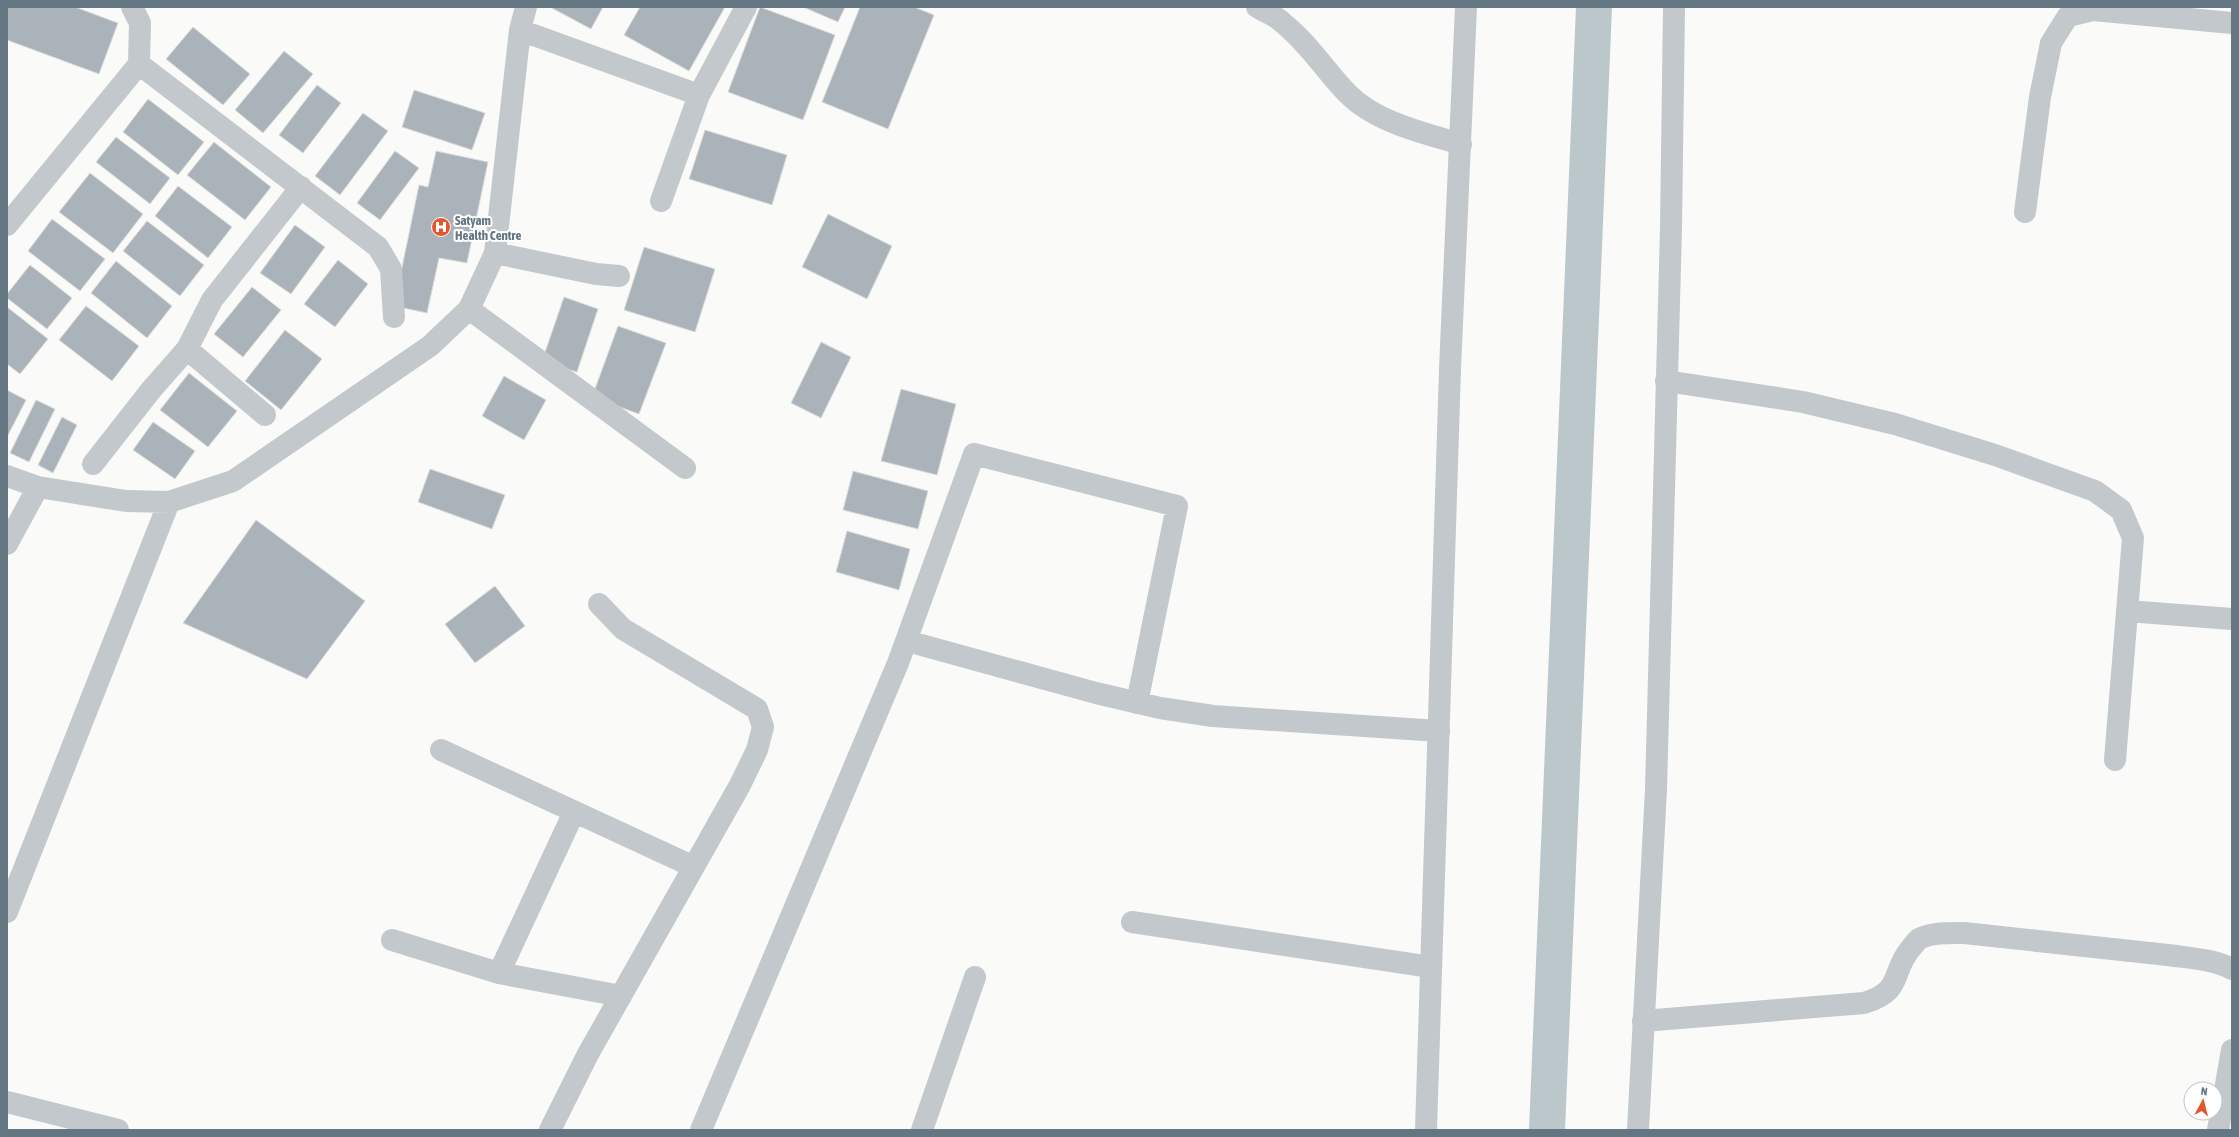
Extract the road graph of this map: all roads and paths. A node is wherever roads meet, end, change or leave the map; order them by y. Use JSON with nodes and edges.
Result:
{"nodes":[{"id":1,"x":132,"y":7,"type":"edge"},
{"id":2,"x":526,"y":7,"type":"edge"},
{"id":3,"x":746,"y":7,"type":"edge"},
{"id":4,"x":1257,"y":7,"type":"edge"},
{"id":5,"x":1466,"y":7,"type":"edge"},
{"id":6,"x":1674,"y":7,"type":"edge"},
{"id":7,"x":2232,"y":24,"type":"edge"},
{"id":8,"x":520,"y":30,"type":"junction"},
{"id":9,"x":139,"y":64,"type":"junction"},
{"id":10,"x":699,"y":95,"type":"junction"},
{"id":11,"x":1461,"y":144,"type":"junction"},
{"id":12,"x":301,"y":187,"type":"junction"},
{"id":13,"x":661,"y":201,"type":"dead end"},
{"id":14,"x":2025,"y":212,"type":"dead end"},
{"id":15,"x":7,"y":225,"type":"edge"},
{"id":16,"x":495,"y":253,"type":"junction"},
{"id":17,"x":619,"y":276,"type":"dead end"},
{"id":18,"x":469,"y":309,"type":"junction"},
{"id":19,"x":394,"y":317,"type":"dead end"},
{"id":20,"x":187,"y":349,"type":"junction"},
{"id":21,"x":1666,"y":381,"type":"junction"},
{"id":22,"x":265,"y":415,"type":"dead end"},
{"id":23,"x":93,"y":464,"type":"dead end"},
{"id":24,"x":685,"y":468,"type":"dead end"},
{"id":25,"x":7,"y":476,"type":"edge"},
{"id":26,"x":38,"y":486,"type":"junction"},
{"id":27,"x":169,"y":502,"type":"junction"},
{"id":28,"x":7,"y":544,"type":"edge"},
{"id":29,"x":599,"y":604,"type":"dead end"},
{"id":30,"x":2127,"y":611,"type":"junction"},
{"id":31,"x":2232,"y":618,"type":"edge"},
{"id":32,"x":906,"y":641,"type":"junction"},
{"id":33,"x":1137,"y":703,"type":"junction"},
{"id":34,"x":1439,"y":731,"type":"junction"},
{"id":35,"x":441,"y":750,"type":"dead end"},
{"id":36,"x":2115,"y":760,"type":"dead end"},
{"id":37,"x":574,"y":812,"type":"junction"},
{"id":38,"x":694,"y":867,"type":"junction"},
{"id":39,"x":7,"y":912,"type":"edge"},
{"id":40,"x":1132,"y":922,"type":"dead end"},
{"id":41,"x":392,"y":940,"type":"dead end"},
{"id":42,"x":1431,"y":968,"type":"junction"},
{"id":43,"x":2232,"y":969,"type":"edge"},
{"id":44,"x":499,"y":973,"type":"junction"},
{"id":45,"x":975,"y":977,"type":"dead end"},
{"id":46,"x":621,"y":996,"type":"junction"},
{"id":47,"x":1643,"y":1021,"type":"junction"},
{"id":48,"x":2232,"y":1050,"type":"edge"},
{"id":49,"x":7,"y":1102,"type":"edge"},
{"id":50,"x":118,"y":1130,"type":"edge"},
{"id":51,"x":550,"y":1130,"type":"edge"},
{"id":52,"x":701,"y":1130,"type":"edge"},
{"id":53,"x":922,"y":1130,"type":"edge"},
{"id":54,"x":1426,"y":1130,"type":"edge"},
{"id":55,"x":1638,"y":1130,"type":"edge"},
{"id":56,"x":2218,"y":1130,"type":"edge"}],
"edges":[{"from":1,"to":9,"type":"street"},
{"from":2,"to":8,"type":"street"},
{"from":3,"to":10,"type":"street"},
{"from":4,"to":11,"type":"street"},
{"from":5,"to":11,"type":"street"},
{"from":6,"to":21,"type":"street"},
{"from":7,"to":14,"type":"street"},
{"from":8,"to":10,"type":"street"},
{"from":8,"to":16,"type":"street"},
{"from":9,"to":12,"type":"street"},
{"from":9,"to":15,"type":"street"},
{"from":10,"to":13,"type":"street"},
{"from":11,"to":34,"type":"street"},
{"from":12,"to":19,"type":"street"},
{"from":12,"to":20,"type":"street"},
{"from":16,"to":17,"type":"street"},
{"from":16,"to":18,"type":"street"},
{"from":18,"to":24,"type":"street"},
{"from":18,"to":27,"type":"street"},
{"from":20,"to":22,"type":"street"},
{"from":20,"to":23,"type":"street"},
{"from":21,"to":30,"type":"street"},
{"from":21,"to":47,"type":"street"},
{"from":25,"to":26,"type":"street"},
{"from":26,"to":27,"type":"street"},
{"from":26,"to":28,"type":"street"},
{"from":27,"to":39,"type":"street"},
{"from":29,"to":38,"type":"street"},
{"from":30,"to":31,"type":"street"},
{"from":30,"to":36,"type":"street"},
{"from":32,"to":33,"type":"street"},
{"from":32,"to":33,"type":"street"},
{"from":32,"to":52,"type":"street"},
{"from":33,"to":34,"type":"street"},
{"from":34,"to":42,"type":"street"},
{"from":35,"to":37,"type":"street"},
{"from":37,"to":38,"type":"street"},
{"from":37,"to":44,"type":"street"},
{"from":38,"to":46,"type":"street"},
{"from":40,"to":42,"type":"street"},
{"from":41,"to":44,"type":"street"},
{"from":42,"to":54,"type":"street"},
{"from":43,"to":47,"type":"street"},
{"from":44,"to":46,"type":"street"},
{"from":45,"to":53,"type":"street"},
{"from":46,"to":51,"type":"street"},
{"from":47,"to":55,"type":"street"},
{"from":48,"to":56,"type":"street"},
{"from":49,"to":50,"type":"street"}]}
